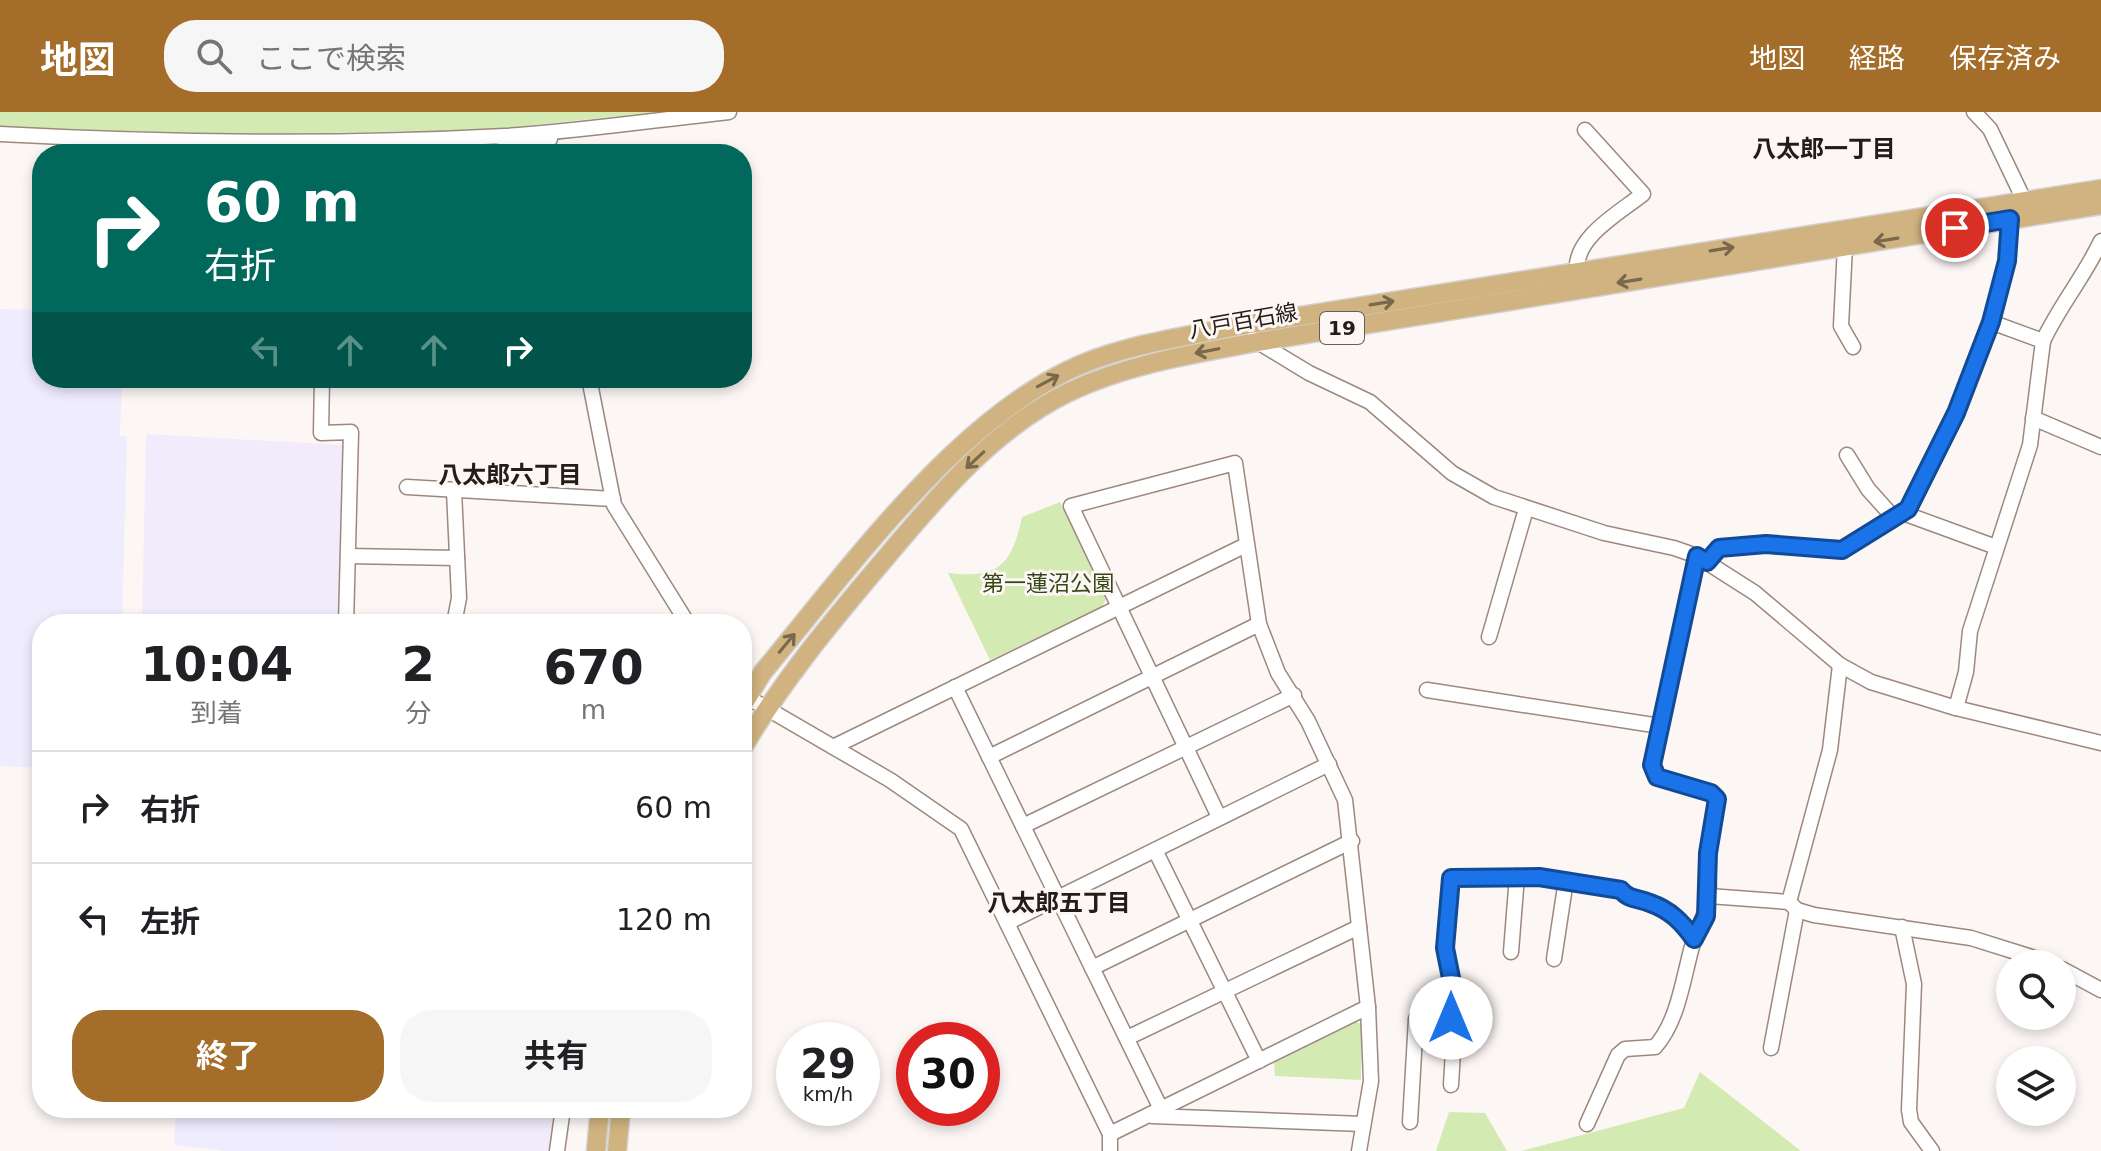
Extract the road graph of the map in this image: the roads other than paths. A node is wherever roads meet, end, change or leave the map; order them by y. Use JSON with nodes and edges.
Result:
{"nodes":[{"id":1,"x":729,"y":112,"type":"edge"},
{"id":2,"x":1974,"y":112,"type":"edge"},
{"id":3,"x":584,"y":127,"type":"junction"},
{"id":4,"x":1585,"y":130,"type":"dead end"},
{"id":5,"x":0,"y":134,"type":"edge"},
{"id":6,"x":528,"y":144,"type":"edge"},
{"id":7,"x":2101,"y":189,"type":"edge"},
{"id":8,"x":2025,"y":202,"type":"junction"},
{"id":9,"x":2101,"y":205,"type":"edge"},
{"id":10,"x":2010,"y":219,"type":"junction"},
{"id":11,"x":2101,"y":241,"type":"edge"},
{"id":12,"x":1845,"y":246,"type":"junction"},
{"id":13,"x":1577,"y":272,"type":"junction"},
{"id":14,"x":1991,"y":322,"type":"junction"},
{"id":15,"x":1237,"y":326,"type":"junction"},
{"id":16,"x":2043,"y":341,"type":"junction"},
{"id":17,"x":1257,"y":342,"type":"junction"},
{"id":18,"x":1853,"y":347,"type":"dead end"},
{"id":19,"x":322,"y":388,"type":"edge"},
{"id":20,"x":591,"y":388,"type":"edge"},
{"id":21,"x":2033,"y":418,"type":"junction"},
{"id":22,"x":2101,"y":447,"type":"edge"},
{"id":23,"x":1847,"y":455,"type":"dead end"},
{"id":24,"x":407,"y":487,"type":"dead end"},
{"id":25,"x":454,"y":491,"type":"junction"},
{"id":26,"x":613,"y":499,"type":"junction"},
{"id":27,"x":1526,"y":509,"type":"junction"},
{"id":28,"x":1898,"y":515,"type":"junction"},
{"id":29,"x":1246,"y":545,"type":"junction"},
{"id":30,"x":1996,"y":547,"type":"junction"},
{"id":31,"x":348,"y":556,"type":"junction"},
{"id":32,"x":457,"y":558,"type":"junction"},
{"id":33,"x":1702,"y":559,"type":"junction"},
{"id":34,"x":1117,"y":606,"type":"junction"},
{"id":35,"x":346,"y":614,"type":"edge"},
{"id":36,"x":456,"y":614,"type":"edge"},
{"id":37,"x":681,"y":614,"type":"edge"},
{"id":38,"x":1259,"y":624,"type":"junction"},
{"id":39,"x":1489,"y":637,"type":"dead end"},
{"id":40,"x":1840,"y":665,"type":"junction"},
{"id":41,"x":1151,"y":678,"type":"junction"},
{"id":42,"x":752,"y":687,"type":"edge"},
{"id":43,"x":955,"y":687,"type":"junction"},
{"id":44,"x":1427,"y":690,"type":"dead end"},
{"id":45,"x":1294,"y":695,"type":"junction"},
{"id":46,"x":752,"y":704,"type":"edge"},
{"id":47,"x":1956,"y":708,"type":"junction"},
{"id":48,"x":765,"y":710,"type":"junction"},
{"id":49,"x":1660,"y":726,"type":"junction"},
{"id":50,"x":752,"y":732,"type":"edge"},
{"id":51,"x":2101,"y":743,"type":"edge"},
{"id":52,"x":833,"y":747,"type":"junction"},
{"id":53,"x":1186,"y":747,"type":"junction"},
{"id":54,"x":989,"y":757,"type":"junction"},
{"id":55,"x":1329,"y":764,"type":"junction"},
{"id":56,"x":1219,"y":817,"type":"junction"},
{"id":57,"x":1023,"y":826,"type":"junction"},
{"id":58,"x":1352,"y":841,"type":"junction"},
{"id":59,"x":1155,"y":850,"type":"junction"},
{"id":60,"x":1517,"y":876,"type":"junction"},
{"id":61,"x":1566,"y":880,"type":"junction"},
{"id":62,"x":1709,"y":896,"type":"junction"},
{"id":63,"x":1058,"y":898,"type":"junction"},
{"id":64,"x":1793,"y":906,"type":"junction"},
{"id":65,"x":1190,"y":920,"type":"junction"},
{"id":66,"x":1007,"y":923,"type":"junction"},
{"id":67,"x":1359,"y":927,"type":"junction"},
{"id":68,"x":1902,"y":927,"type":"junction"},
{"id":69,"x":1694,"y":939,"type":"junction"},
{"id":70,"x":2009,"y":950,"type":"edge"},
{"id":71,"x":1511,"y":952,"type":"dead end"},
{"id":72,"x":1554,"y":959,"type":"dead end"},
{"id":73,"x":1092,"y":968,"type":"junction"},
{"id":74,"x":2076,"y":977,"type":"edge"},
{"id":75,"x":2101,"y":990,"type":"edge"},
{"id":76,"x":1225,"y":991,"type":"junction"},
{"id":77,"x":1368,"y":1007,"type":"junction"},
{"id":78,"x":1451,"y":1018,"type":"junction"},
{"id":79,"x":1127,"y":1038,"type":"junction"},
{"id":80,"x":1771,"y":1048,"type":"dead end"},
{"id":81,"x":1259,"y":1061,"type":"junction"},
{"id":82,"x":1451,"y":1085,"type":"dead end"},
{"id":83,"x":1155,"y":1112,"type":"junction"},
{"id":84,"x":562,"y":1118,"type":"edge"},
{"id":85,"x":599,"y":1118,"type":"edge"},
{"id":86,"x":620,"y":1118,"type":"edge"},
{"id":87,"x":1410,"y":1122,"type":"dead end"},
{"id":88,"x":1363,"y":1124,"type":"junction"},
{"id":89,"x":1587,"y":1124,"type":"dead end"},
{"id":90,"x":1110,"y":1134,"type":"junction"},
{"id":91,"x":557,"y":1151,"type":"edge"},
{"id":92,"x":596,"y":1151,"type":"edge"},
{"id":93,"x":617,"y":1151,"type":"edge"},
{"id":94,"x":1110,"y":1151,"type":"edge"},
{"id":95,"x":1359,"y":1151,"type":"edge"},
{"id":96,"x":1932,"y":1151,"type":"edge"}],
"edges":[{"from":1,"to":3,"type":"street"},
{"from":2,"to":8,"type":"street"},
{"from":3,"to":5,"type":"street"},
{"from":3,"to":6,"type":"street"},
{"from":4,"to":13,"type":"street"},
{"from":7,"to":8,"type":"main road","name":"八戸百石線","number":"19"},
{"from":13,"to":8,"type":"main road","name":"八戸百石線","number":"19","one_way":true},
{"from":9,"to":10,"type":"main road","name":"八戸百石線","number":"19"},
{"from":10,"to":12,"type":"main road","name":"八戸百石線","number":"19","one_way":true},
{"from":10,"to":14,"type":"street"},
{"from":11,"to":16,"type":"street"},
{"from":12,"to":17,"type":"main road","name":"八戸百石線","number":"19","one_way":true},
{"from":12,"to":18,"type":"street"},
{"from":15,"to":13,"type":"main road","name":"八戸百石線","number":"19","one_way":true},
{"from":14,"to":16,"type":"street"},
{"from":14,"to":28,"type":"street"},
{"from":15,"to":17,"type":"street"},
{"from":42,"to":15,"type":"main road","name":"八戸百石線","number":"19","one_way":true},
{"from":16,"to":21,"type":"street"},
{"from":17,"to":27,"type":"street"},
{"from":17,"to":48,"type":"main road","name":"八戸百石線","number":"19","one_way":true},
{"from":19,"to":31,"type":"street"},
{"from":20,"to":26,"type":"street"},
{"from":21,"to":22,"type":"street"},
{"from":21,"to":30,"type":"street"},
{"from":23,"to":28,"type":"street"},
{"from":24,"to":25,"type":"street"},
{"from":25,"to":26,"type":"street"},
{"from":25,"to":32,"type":"street"},
{"from":26,"to":37,"type":"street"},
{"from":27,"to":33,"type":"street"},
{"from":27,"to":39,"type":"street"},
{"from":28,"to":30,"type":"street"},
{"from":28,"to":33,"type":"street"},
{"from":29,"to":34,"type":"street"},
{"from":29,"to":34,"type":"street"},
{"from":29,"to":38,"type":"street"},
{"from":30,"to":47,"type":"street"},
{"from":31,"to":32,"type":"street"},
{"from":31,"to":35,"type":"street"},
{"from":32,"to":36,"type":"street"},
{"from":33,"to":40,"type":"street"},
{"from":33,"to":49,"type":"street"},
{"from":34,"to":41,"type":"street"},
{"from":34,"to":43,"type":"street"},
{"from":38,"to":41,"type":"street"},
{"from":38,"to":45,"type":"street"},
{"from":40,"to":47,"type":"street"},
{"from":40,"to":64,"type":"street"},
{"from":41,"to":53,"type":"street"},
{"from":41,"to":54,"type":"street"},
{"from":43,"to":52,"type":"street"},
{"from":43,"to":54,"type":"street"},
{"from":44,"to":49,"type":"street"},
{"from":45,"to":53,"type":"street"},
{"from":45,"to":55,"type":"street"},
{"from":46,"to":48,"type":"street"},
{"from":47,"to":51,"type":"street"},
{"from":48,"to":50,"type":"main road","name":"八戸百石線","number":"19"},
{"from":48,"to":52,"type":"street"},
{"from":49,"to":62,"type":"street"},
{"from":52,"to":66,"type":"street"},
{"from":53,"to":56,"type":"street"},
{"from":53,"to":57,"type":"street"},
{"from":54,"to":57,"type":"street"},
{"from":55,"to":56,"type":"street"},
{"from":55,"to":58,"type":"street"},
{"from":56,"to":59,"type":"street"},
{"from":57,"to":63,"type":"street"},
{"from":58,"to":65,"type":"street"},
{"from":58,"to":67,"type":"street"},
{"from":59,"to":63,"type":"street"},
{"from":59,"to":65,"type":"street"},
{"from":60,"to":61,"type":"street"},
{"from":60,"to":71,"type":"street"},
{"from":60,"to":78,"type":"street"},
{"from":61,"to":69,"type":"street"},
{"from":61,"to":72,"type":"street"},
{"from":62,"to":64,"type":"street"},
{"from":62,"to":69,"type":"street"},
{"from":63,"to":66,"type":"street"},
{"from":63,"to":73,"type":"street"},
{"from":64,"to":68,"type":"street"},
{"from":64,"to":80,"type":"street"},
{"from":65,"to":73,"type":"street"},
{"from":65,"to":76,"type":"street"},
{"from":66,"to":90,"type":"street"},
{"from":67,"to":76,"type":"street"},
{"from":67,"to":77,"type":"street"},
{"from":68,"to":70,"type":"street"},
{"from":68,"to":96,"type":"street"},
{"from":69,"to":89,"type":"street"},
{"from":73,"to":79,"type":"street"},
{"from":74,"to":75,"type":"street"},
{"from":76,"to":79,"type":"street"},
{"from":76,"to":81,"type":"street"},
{"from":77,"to":81,"type":"street"},
{"from":77,"to":88,"type":"street"},
{"from":78,"to":82,"type":"street"},
{"from":78,"to":87,"type":"street"},
{"from":79,"to":83,"type":"street"},
{"from":81,"to":83,"type":"street"},
{"from":83,"to":88,"type":"street"},
{"from":83,"to":90,"type":"street"},
{"from":84,"to":91,"type":"street"},
{"from":85,"to":92,"type":"main road"},
{"from":86,"to":93,"type":"main road"},
{"from":88,"to":95,"type":"street"},
{"from":90,"to":94,"type":"street"}]}
